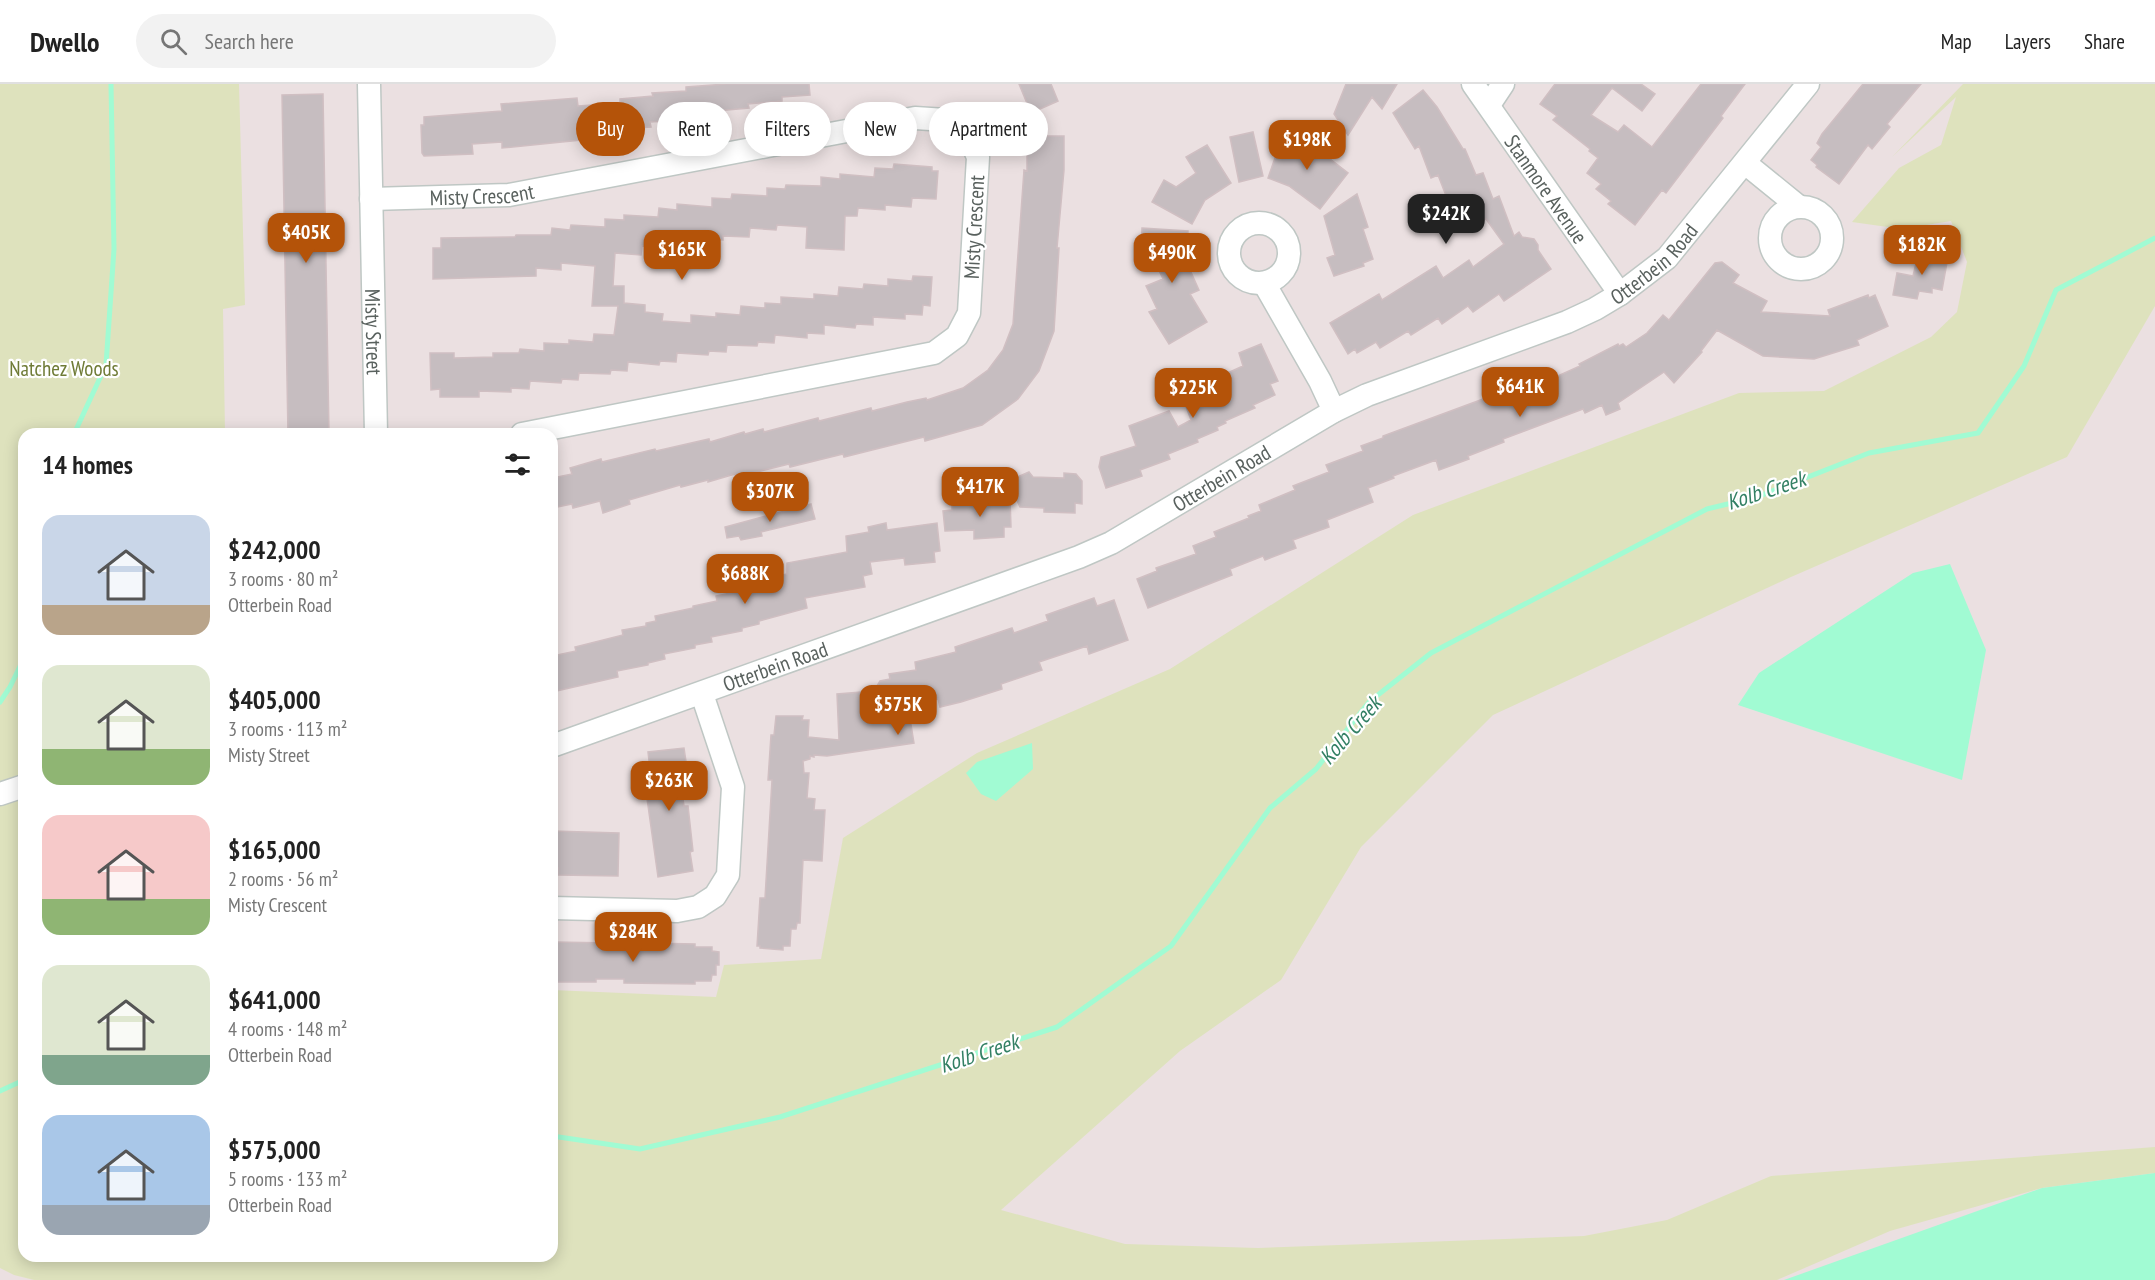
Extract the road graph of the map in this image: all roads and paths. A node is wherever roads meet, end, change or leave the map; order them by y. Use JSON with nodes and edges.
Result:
{"nodes":[{"id":1,"x":369,"y":84,"type":"edge"},
{"id":2,"x":1473,"y":84,"type":"edge"},
{"id":3,"x":1503,"y":84,"type":"edge"},
{"id":4,"x":1808,"y":84,"type":"edge"},
{"id":5,"x":1489,"y":105,"type":"junction"},
{"id":6,"x":1745,"y":163,"type":"junction"},
{"id":7,"x":371,"y":199,"type":"junction"},
{"id":8,"x":1798,"y":206,"type":"dead end"},
{"id":9,"x":1264,"y":283,"type":"dead end"},
{"id":10,"x":1620,"y":294,"type":"junction"},
{"id":11,"x":1334,"y":411,"type":"junction"},
{"id":12,"x":376,"y":428,"type":"edge"},
{"id":13,"x":553,"y":428,"type":"edge"},
{"id":14,"x":702,"y":694,"type":"junction"},
{"id":15,"x":558,"y":744,"type":"edge"},
{"id":16,"x":18,"y":788,"type":"edge"},
{"id":17,"x":0,"y":794,"type":"edge"},
{"id":18,"x":558,"y":908,"type":"edge"}],
"edges":[{"from":1,"to":7,"type":"street","name":"Misty Street"},
{"from":2,"to":5,"type":"street","name":"Stanmore Avenue"},
{"from":3,"to":5,"type":"street"},
{"from":4,"to":6,"type":"street","name":"Otterbein Road"},
{"from":5,"to":10,"type":"street","name":"Stanmore Avenue"},
{"from":6,"to":8,"type":"street"},
{"from":6,"to":10,"type":"street","name":"Otterbein Road"},
{"from":7,"to":12,"type":"street","name":"Misty Street"},
{"from":7,"to":13,"type":"street","name":"Misty Crescent"},
{"from":9,"to":11,"type":"street"},
{"from":10,"to":11,"type":"street","name":"Otterbein Road"},
{"from":11,"to":14,"type":"street","name":"Otterbein Road"},
{"from":14,"to":15,"type":"street","name":"Otterbein Road"},
{"from":14,"to":18,"type":"street"},
{"from":16,"to":17,"type":"street"}]}
